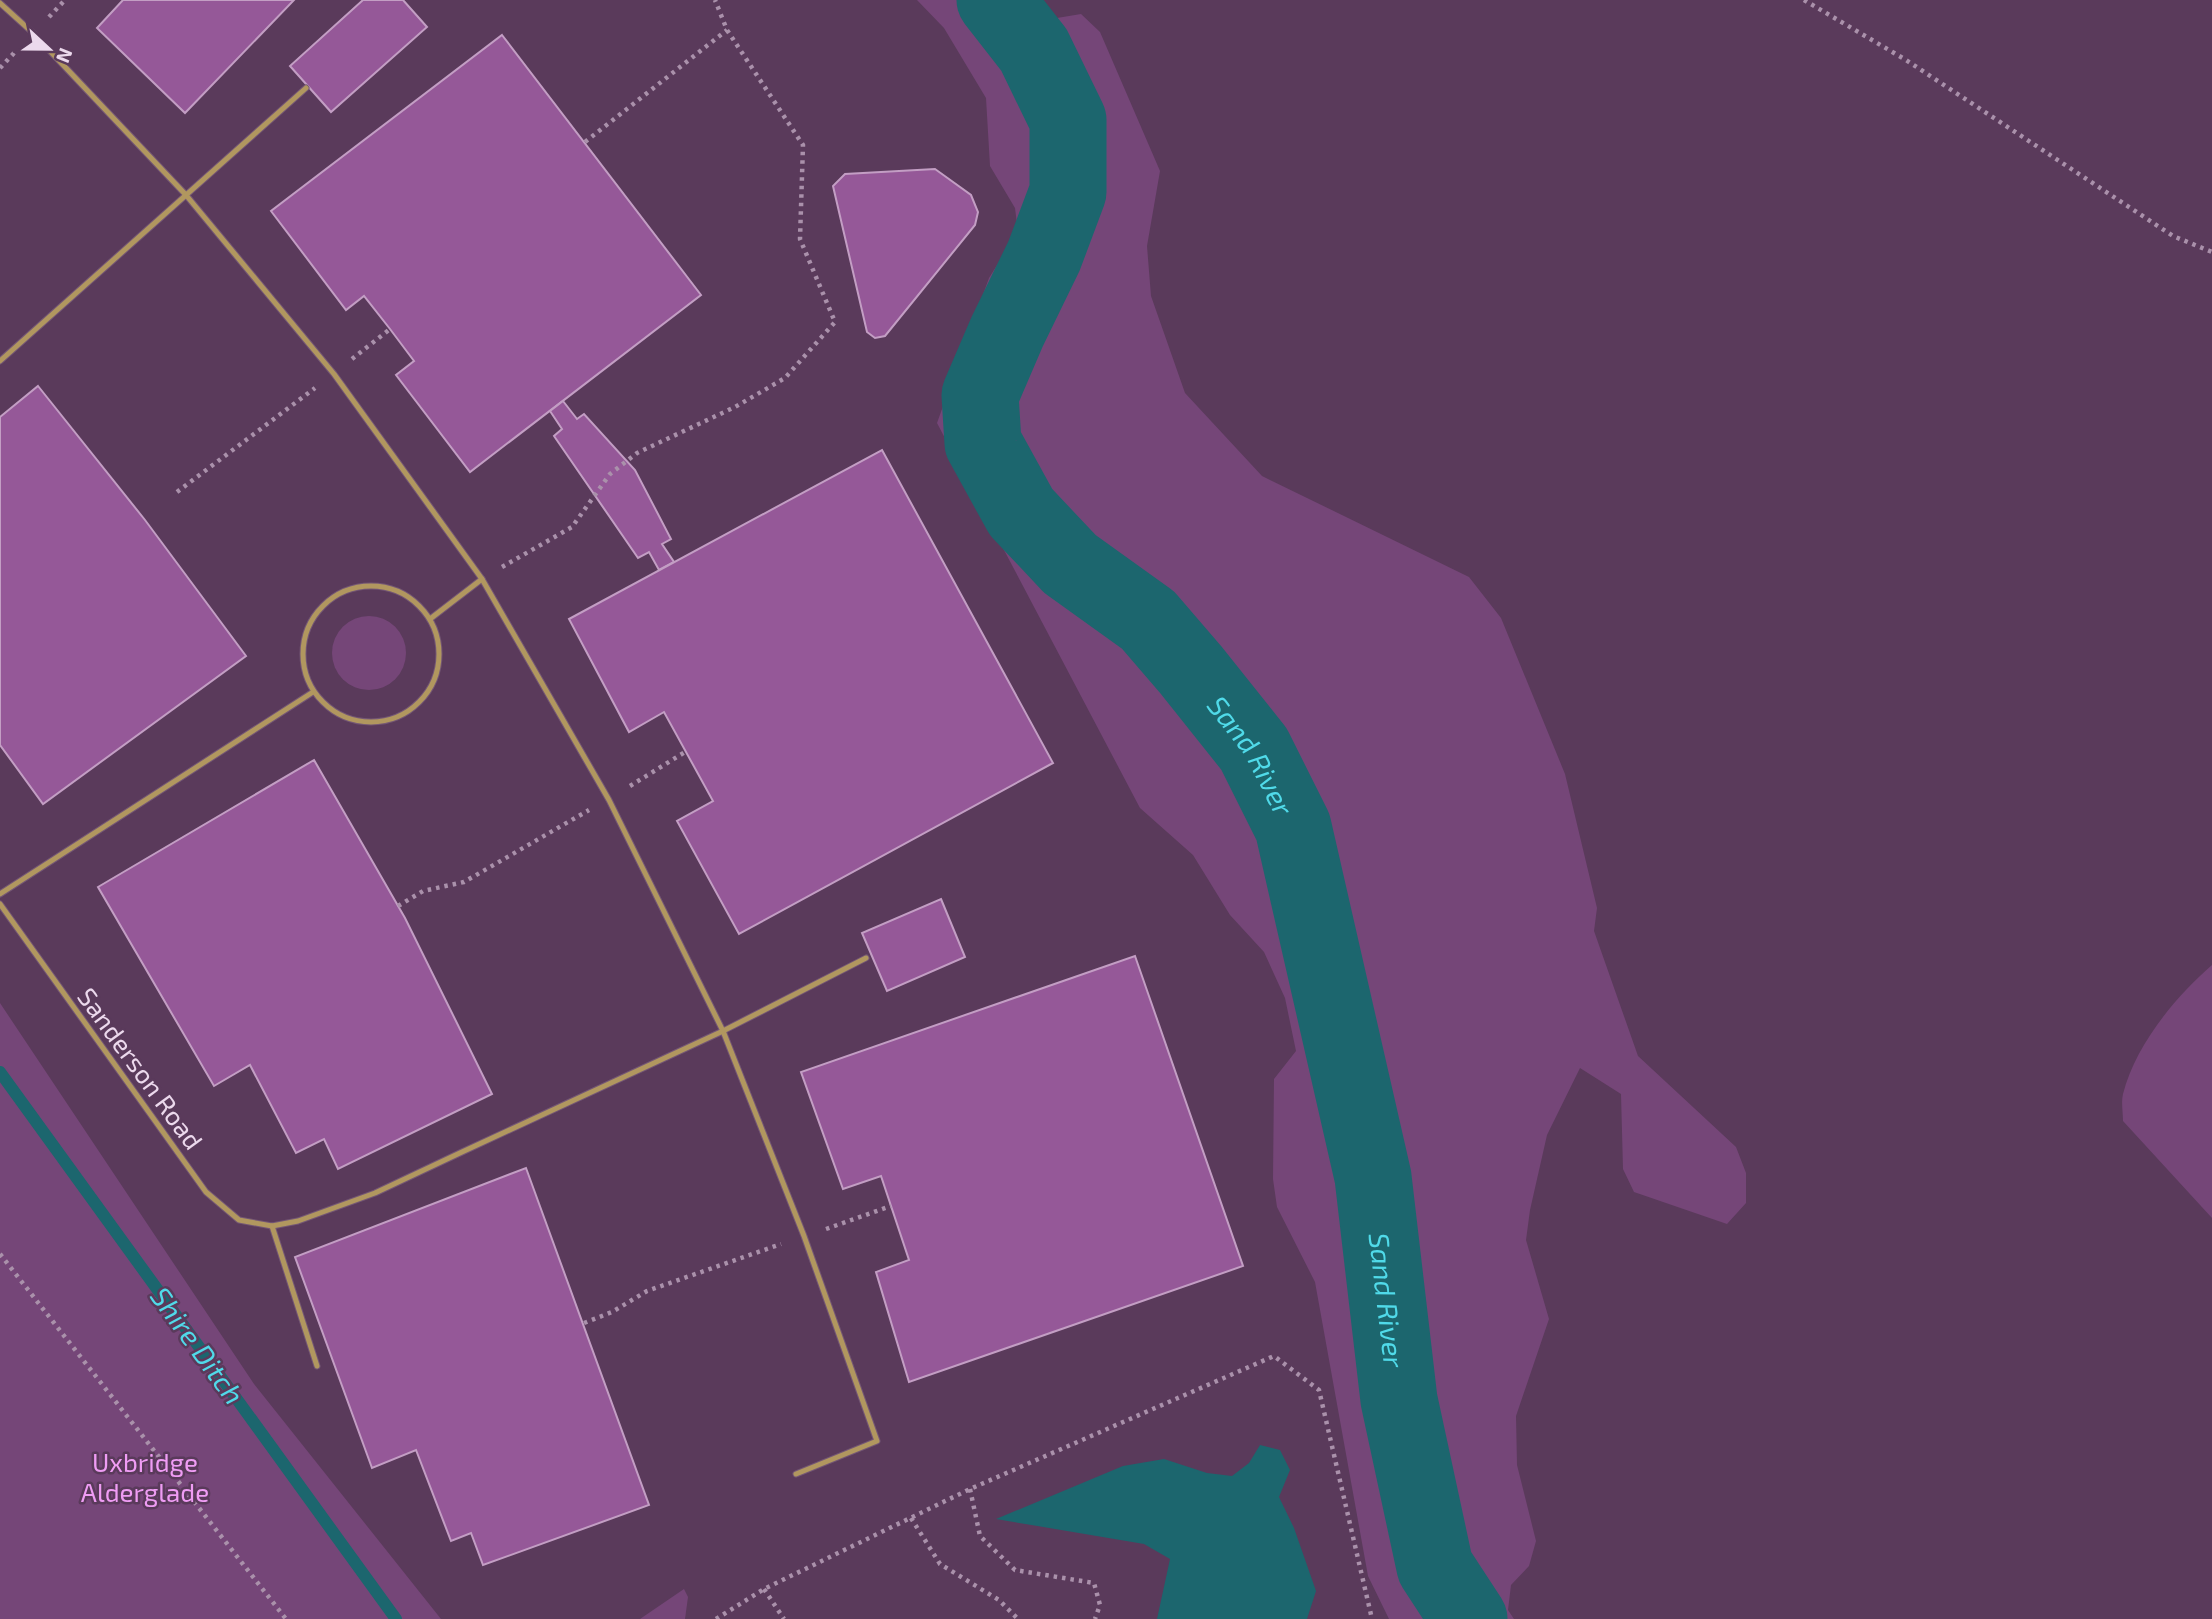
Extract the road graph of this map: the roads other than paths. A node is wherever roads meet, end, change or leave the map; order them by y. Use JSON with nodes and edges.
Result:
{"nodes":[{"id":1,"x":0,"y":3,"type":"edge"},
{"id":2,"x":306,"y":88,"type":"dead end"},
{"id":3,"x":186,"y":195,"type":"junction"},
{"id":4,"x":0,"y":361,"type":"edge"},
{"id":5,"x":482,"y":579,"type":"junction"},
{"id":6,"x":430,"y":619,"type":"junction"},
{"id":7,"x":313,"y":692,"type":"junction"},
{"id":8,"x":0,"y":894,"type":"edge"},
{"id":9,"x":0,"y":904,"type":"edge"},
{"id":10,"x":866,"y":958,"type":"dead end"},
{"id":11,"x":723,"y":1031,"type":"junction"},
{"id":12,"x":272,"y":1226,"type":"junction"},
{"id":13,"x":317,"y":1366,"type":"dead end"},
{"id":14,"x":796,"y":1474,"type":"dead end"}],
"edges":[{"from":1,"to":3,"type":"lane"},
{"from":2,"to":3,"type":"lane"},
{"from":3,"to":4,"type":"lane"},
{"from":3,"to":5,"type":"lane"},
{"from":5,"to":6,"type":"lane"},
{"from":5,"to":11,"type":"lane"},
{"from":6,"to":7,"type":"lane"},
{"from":6,"to":7,"type":"lane"},
{"from":7,"to":8,"type":"lane"},
{"from":9,"to":12,"type":"lane","name":"Sanderson Road"},
{"from":10,"to":11,"type":"lane"},
{"from":11,"to":12,"type":"lane"},
{"from":11,"to":14,"type":"lane"},
{"from":12,"to":13,"type":"lane"}]}
